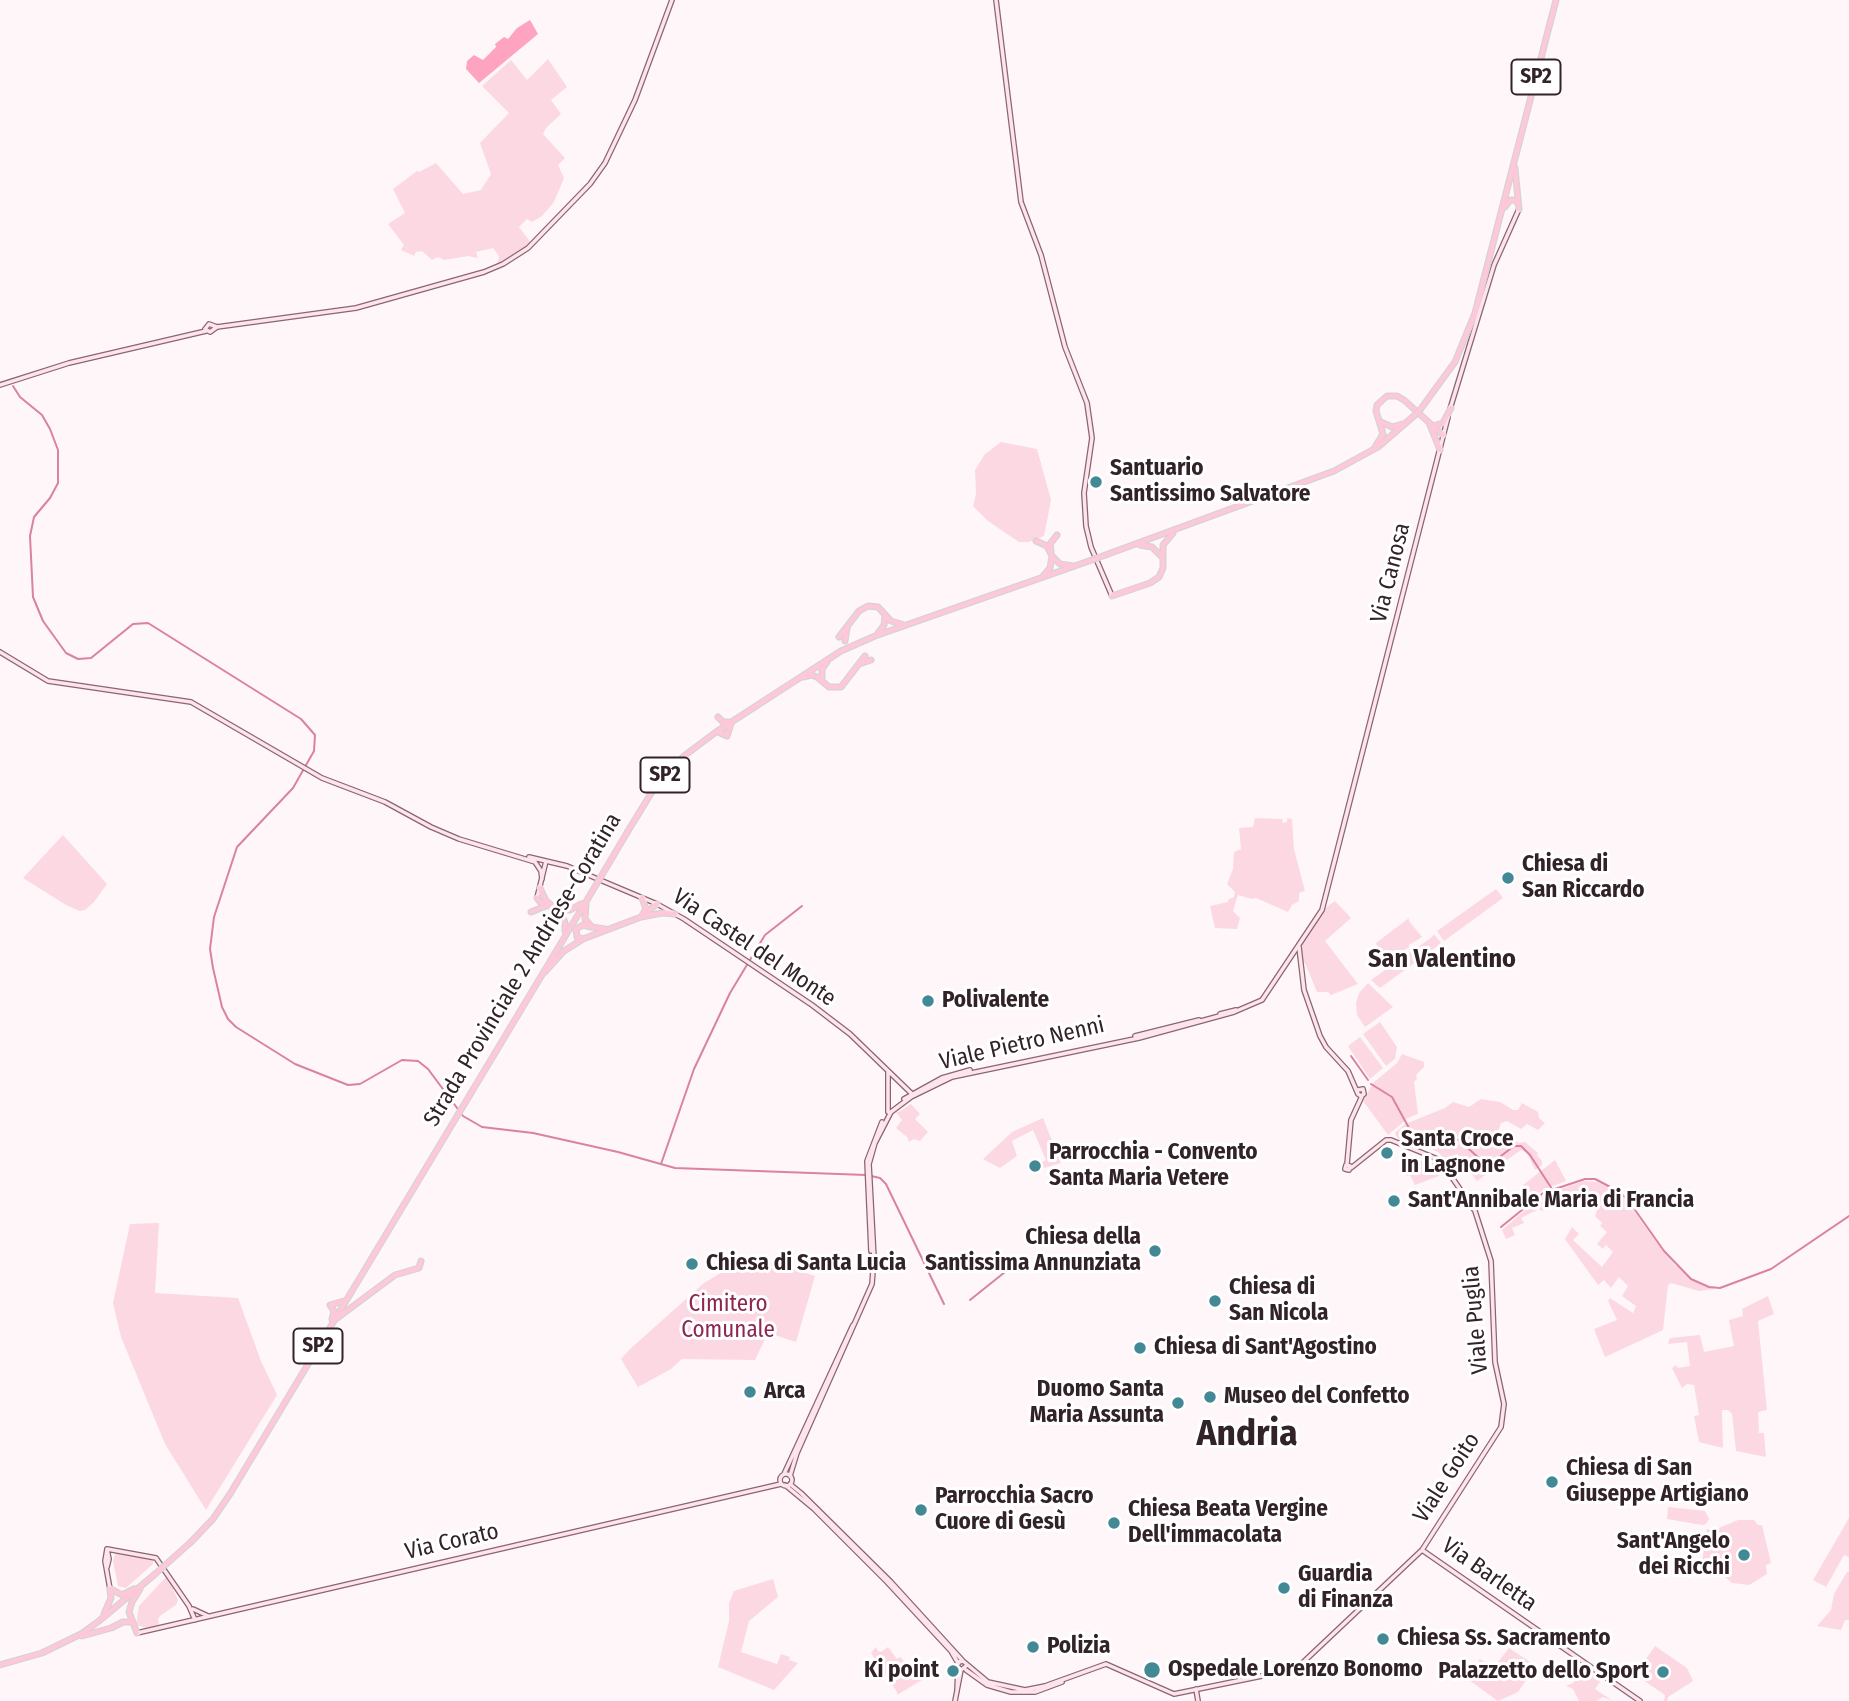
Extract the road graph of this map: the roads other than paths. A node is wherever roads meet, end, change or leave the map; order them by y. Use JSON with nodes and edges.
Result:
{"nodes":[{"id":1,"x":672,"y":0,"type":"edge"},
{"id":2,"x":996,"y":0,"type":"edge"},
{"id":3,"x":1556,"y":0,"type":"edge"},
{"id":4,"x":1516,"y":153,"type":"junction"},
{"id":5,"x":1518,"y":209,"type":"junction"},
{"id":6,"x":1498,"y":224,"type":"junction"},
{"id":7,"x":0,"y":385,"type":"edge"},
{"id":8,"x":1451,"y":408,"type":"junction"},
{"id":9,"x":1409,"y":421,"type":"junction"},
{"id":10,"x":1381,"y":422,"type":"junction"},
{"id":11,"x":1432,"y":427,"type":"junction"},
{"id":12,"x":1443,"y":435,"type":"junction"},
{"id":13,"x":1440,"y":450,"type":"junction"},
{"id":14,"x":1370,"y":452,"type":"junction"},
{"id":15,"x":1178,"y":530,"type":"junction"},
{"id":16,"x":1057,"y":535,"type":"dead end"},
{"id":17,"x":1036,"y":541,"type":"dead end"},
{"id":18,"x":1049,"y":545,"type":"junction"},
{"id":19,"x":1133,"y":546,"type":"junction"},
{"id":20,"x":1051,"y":554,"type":"junction"},
{"id":21,"x":1163,"y":560,"type":"junction"},
{"id":22,"x":1074,"y":566,"type":"junction"},
{"id":23,"x":1039,"y":578,"type":"junction"},
{"id":24,"x":1112,"y":596,"type":"joint"},
{"id":25,"x":885,"y":615,"type":"junction"},
{"id":26,"x":905,"y":625,"type":"junction"},
{"id":27,"x":843,"y":632,"type":"junction"},
{"id":28,"x":834,"y":634,"type":"dead end"},
{"id":29,"x":875,"y":636,"type":"junction"},
{"id":30,"x":845,"y":641,"type":"dead end"},
{"id":31,"x":0,"y":652,"type":"edge"},
{"id":32,"x":859,"y":652,"type":"dead end"},
{"id":33,"x":830,"y":659,"type":"junction"},
{"id":34,"x":871,"y":660,"type":"dead end"},
{"id":35,"x":861,"y":662,"type":"junction"},
{"id":36,"x":799,"y":678,"type":"junction"},
{"id":37,"x":822,"y":680,"type":"junction"},
{"id":38,"x":733,"y":721,"type":"junction"},
{"id":39,"x":717,"y":732,"type":"junction"},
{"id":40,"x":513,"y":854,"type":"junction"},
{"id":41,"x":546,"y":861,"type":"junction"},
{"id":42,"x":563,"y":865,"type":"junction"},
{"id":43,"x":542,"y":874,"type":"junction"},
{"id":44,"x":540,"y":888,"type":"junction"},
{"id":45,"x":537,"y":898,"type":"joint"},
{"id":46,"x":642,"y":898,"type":"junction"},
{"id":47,"x":587,"y":899,"type":"junction"},
{"id":48,"x":657,"y":904,"type":"junction"},
{"id":49,"x":551,"y":905,"type":"junction"},
{"id":50,"x":531,"y":912,"type":"dead end"},
{"id":51,"x":653,"y":914,"type":"junction"},
{"id":52,"x":675,"y":914,"type":"junction"},
{"id":53,"x":642,"y":916,"type":"junction"},
{"id":54,"x":592,"y":927,"type":"junction"},
{"id":55,"x":607,"y":929,"type":"junction"},
{"id":56,"x":583,"y":939,"type":"junction"},
{"id":57,"x":559,"y":944,"type":"junction"},
{"id":58,"x":1298,"y":945,"type":"junction"},
{"id":59,"x":535,"y":985,"type":"junction"},
{"id":60,"x":1262,"y":1000,"type":"joint"},
{"id":61,"x":888,"y":1072,"type":"junction"},
{"id":62,"x":913,"y":1094,"type":"junction"},
{"id":63,"x":888,"y":1112,"type":"junction"},
{"id":64,"x":868,"y":1175,"type":"junction"},
{"id":65,"x":421,"y":1261,"type":"dead end"},
{"id":66,"x":413,"y":1264,"type":"dead end"},
{"id":67,"x":417,"y":1269,"type":"junction"},
{"id":68,"x":352,"y":1288,"type":"junction"},
{"id":69,"x":361,"y":1299,"type":"junction"},
{"id":70,"x":345,"y":1300,"type":"junction"},
{"id":71,"x":331,"y":1325,"type":"junction"},
{"id":72,"x":819,"y":1403,"type":"junction"},
{"id":73,"x":1502,"y":1425,"type":"joint"},
{"id":74,"x":790,"y":1476,"type":"junction"},
{"id":75,"x":784,"y":1481,"type":"junction"},
{"id":76,"x":107,"y":1549,"type":"junction"},
{"id":77,"x":1422,"y":1550,"type":"junction"},
{"id":78,"x":123,"y":1551,"type":"junction"},
{"id":79,"x":109,"y":1559,"type":"junction"},
{"id":80,"x":107,"y":1568,"type":"junction"},
{"id":81,"x":152,"y":1576,"type":"junction"},
{"id":82,"x":144,"y":1583,"type":"junction"},
{"id":83,"x":110,"y":1589,"type":"junction"},
{"id":84,"x":189,"y":1606,"type":"junction"},
{"id":85,"x":196,"y":1612,"type":"junction"},
{"id":86,"x":210,"y":1616,"type":"junction"},
{"id":87,"x":195,"y":1620,"type":"junction"},
{"id":88,"x":132,"y":1622,"type":"junction"},
{"id":89,"x":93,"y":1626,"type":"junction"},
{"id":90,"x":137,"y":1633,"type":"joint"},
{"id":91,"x":68,"y":1641,"type":"junction"},
{"id":92,"x":0,"y":1665,"type":"edge"},
{"id":93,"x":962,"y":1667,"type":"junction"},
{"id":94,"x":1196,"y":1689,"type":"junction"},
{"id":95,"x":955,"y":1701,"type":"edge"},
{"id":96,"x":1198,"y":1701,"type":"edge"},
{"id":97,"x":1640,"y":1701,"type":"edge"}],
"edges":[{"from":1,"to":7,"type":"main road"},
{"from":2,"to":24,"type":"main road"},
{"from":3,"to":4,"type":"main road","name":"Strada Provinciale 2 Andriese-Coratina","number":"SP2"},
{"from":4,"to":5,"type":"main road"},
{"from":4,"to":6,"type":"main road","name":"Strada Provinciale 2 Andriese-Coratina","number":"SP2"},
{"from":5,"to":6,"type":"main road"},
{"from":5,"to":8,"type":"main road","name":"Via Canosa"},
{"from":6,"to":9,"type":"main road","name":"Strada Provinciale 2 Andriese-Coratina","number":"SP2","bridge":true},
{"from":8,"to":11,"type":"main road"},
{"from":8,"to":12,"type":"main road","name":"Via Canosa"},
{"from":9,"to":10,"type":"main road"},
{"from":9,"to":14,"type":"main road","name":"Strada Provinciale 2 Andriese-Coratina","number":"SP2"},
{"from":10,"to":11,"type":"main road"},
{"from":10,"to":14,"type":"main road"},
{"from":11,"to":12,"type":"main road"},
{"from":11,"to":13,"type":"main road"},
{"from":12,"to":13,"type":"main road","name":"Via Canosa"},
{"from":13,"to":58,"type":"main road","name":"Via Canosa"},
{"from":14,"to":15,"type":"main road","name":"Strada Provinciale 2 Andriese-Coratina","number":"SP2"},
{"from":15,"to":19,"type":"main road","name":"Strada Provinciale 2 Andriese-Coratina","number":"SP2"},
{"from":15,"to":21,"type":"main road"},
{"from":16,"to":18,"type":"main road"},
{"from":17,"to":18,"type":"main road"},
{"from":18,"to":20,"type":"main road"},
{"from":19,"to":21,"type":"main road"},
{"from":19,"to":22,"type":"main road","name":"Strada Provinciale 2 Andriese-Coratina","number":"SP2","bridge":true},
{"from":20,"to":22,"type":"main road"},
{"from":20,"to":23,"type":"main road"},
{"from":21,"to":24,"type":"main road"},
{"from":22,"to":23,"type":"main road","name":"Strada Provinciale 2 Andriese-Coratina","number":"SP2"},
{"from":23,"to":26,"type":"main road","name":"Strada Provinciale 2 Andriese-Coratina","number":"SP2"},
{"from":25,"to":26,"type":"main road"},
{"from":25,"to":27,"type":"main road"},
{"from":25,"to":29,"type":"main road"},
{"from":26,"to":29,"type":"main road","name":"Strada Provinciale 2 Andriese-Coratina","number":"SP2"},
{"from":27,"to":28,"type":"main road"},
{"from":27,"to":30,"type":"main road"},
{"from":29,"to":33,"type":"main road","name":"Strada Provinciale 2 Andriese-Coratina","number":"SP2"},
{"from":31,"to":40,"type":"main road"},
{"from":32,"to":35,"type":"main road"},
{"from":33,"to":36,"type":"main road","name":"Strada Provinciale 2 Andriese-Coratina","number":"SP2"},
{"from":33,"to":37,"type":"main road"},
{"from":34,"to":35,"type":"main road"},
{"from":35,"to":37,"type":"main road"},
{"from":36,"to":37,"type":"main road"},
{"from":36,"to":38,"type":"main road","name":"Strada Provinciale 2 Andriese-Coratina","number":"SP2"},
{"from":38,"to":39,"type":"main road","name":"Strada Provinciale 2 Andriese-Coratina","number":"SP2"},
{"from":38,"to":39,"type":"main road"},
{"from":38,"to":39,"type":"main road"},
{"from":39,"to":47,"type":"main road","name":"Strada Provinciale 2 Andriese-Coratina","number":"SP2","bridge":true},
{"from":40,"to":41,"type":"main road","name":"Via Castel del Monte"},
{"from":40,"to":43,"type":"main road"},
{"from":41,"to":42,"type":"main road","name":"Via Castel del Monte"},
{"from":41,"to":43,"type":"main road"},
{"from":42,"to":43,"type":"main road"},
{"from":42,"to":46,"type":"main road","name":"Via Castel del Monte"},
{"from":43,"to":44,"type":"main road"},
{"from":44,"to":45,"type":"main road"},
{"from":44,"to":49,"type":"main road"},
{"from":45,"to":49,"type":"main road"},
{"from":46,"to":48,"type":"main road","name":"Via Castel del Monte"},
{"from":46,"to":53,"type":"main road"},
{"from":47,"to":49,"type":"main road"},
{"from":47,"to":54,"type":"main road"},
{"from":47,"to":57,"type":"main road","name":"Strada Provinciale 2 Andriese-Coratina","number":"SP2"},
{"from":48,"to":51,"type":"main road"},
{"from":48,"to":52,"type":"main road","name":"Via Castel del Monte"},
{"from":48,"to":53,"type":"main road"},
{"from":49,"to":50,"type":"main road"},
{"from":49,"to":57,"type":"main road"},
{"from":51,"to":52,"type":"main road"},
{"from":51,"to":53,"type":"main road"},
{"from":52,"to":61,"type":"main road","name":"Via Castel del Monte"},
{"from":53,"to":55,"type":"main road"},
{"from":54,"to":55,"type":"main road"},
{"from":54,"to":56,"type":"main road"},
{"from":55,"to":56,"type":"main road"},
{"from":56,"to":59,"type":"main road"},
{"from":57,"to":59,"type":"main road","name":"Strada Provinciale 2 Andriese-Coratina","number":"SP2"},
{"from":58,"to":60,"type":"main road","name":"Via Canosa"},
{"from":58,"to":73,"type":"main road","name":"Viale Puglia"},
{"from":59,"to":68,"type":"main road","name":"Strada Provinciale 2 Andriese-Coratina","number":"SP2"},
{"from":60,"to":62,"type":"main road","name":"Viale Pietro Nenni"},
{"from":61,"to":62,"type":"main road","name":"Via Castel del Monte"},
{"from":61,"to":63,"type":"main road"},
{"from":62,"to":63,"type":"main road"},
{"from":62,"to":64,"type":"main road"},
{"from":63,"to":64,"type":"main road"},
{"from":64,"to":72,"type":"main road"},
{"from":65,"to":67,"type":"main road"},
{"from":66,"to":67,"type":"main road"},
{"from":67,"to":69,"type":"main road"},
{"from":68,"to":69,"type":"main road"},
{"from":68,"to":70,"type":"main road","name":"Strada Provinciale 2 Andriese-Coratina","number":"SP2"},
{"from":69,"to":71,"type":"main road"},
{"from":70,"to":71,"type":"main road","name":"Strada Provinciale 2 Andriese-Coratina","number":"SP2"},
{"from":70,"to":71,"type":"main road"},
{"from":71,"to":81,"type":"main road","name":"Strada Provinciale 2 Andriese-Coratina","number":"SP2","bridge":true},
{"from":72,"to":74,"type":"main road"},
{"from":72,"to":75,"type":"main road","name":"Via Corato"},
{"from":73,"to":77,"type":"main road","name":"Viale Goito"},
{"from":74,"to":75,"type":"main road"},
{"from":74,"to":75,"type":"main road"},
{"from":75,"to":86,"type":"main road","name":"Via Corato"},
{"from":75,"to":93,"type":"main road"},
{"from":76,"to":78,"type":"main road"},
{"from":76,"to":79,"type":"main road"},
{"from":76,"to":80,"type":"main road"},
{"from":77,"to":94,"type":"main road","name":"Viale Goito"},
{"from":77,"to":97,"type":"main road","name":"Via Barletta"},
{"from":78,"to":79,"type":"main road"},
{"from":78,"to":84,"type":"main road"},
{"from":79,"to":80,"type":"main road"},
{"from":80,"to":83,"type":"main road"},
{"from":81,"to":82,"type":"main road","name":"Strada Provinciale 2 Andriese-Coratina","number":"SP2"},
{"from":81,"to":88,"type":"main road"},
{"from":82,"to":83,"type":"main road"},
{"from":82,"to":89,"type":"main road","name":"Strada Provinciale 2 Andriese-Coratina","number":"SP2"},
{"from":83,"to":89,"type":"main road"},
{"from":84,"to":85,"type":"main road"},
{"from":84,"to":87,"type":"main road"},
{"from":85,"to":86,"type":"main road"},
{"from":85,"to":87,"type":"main road"},
{"from":86,"to":87,"type":"main road","name":"Via Corato"},
{"from":87,"to":90,"type":"main road","name":"Via Corato"},
{"from":88,"to":90,"type":"main road"},
{"from":88,"to":91,"type":"main road"},
{"from":89,"to":91,"type":"main road","name":"Strada Provinciale 2 Andriese-Coratina","number":"SP2"},
{"from":91,"to":92,"type":"main road","name":"Strada Provinciale 2 Andriese-Coratina","number":"SP2"},
{"from":93,"to":94,"type":"main road","name":"Viale Goito"},
{"from":93,"to":95,"type":"main road"},
{"from":94,"to":96,"type":"main road"}]}
